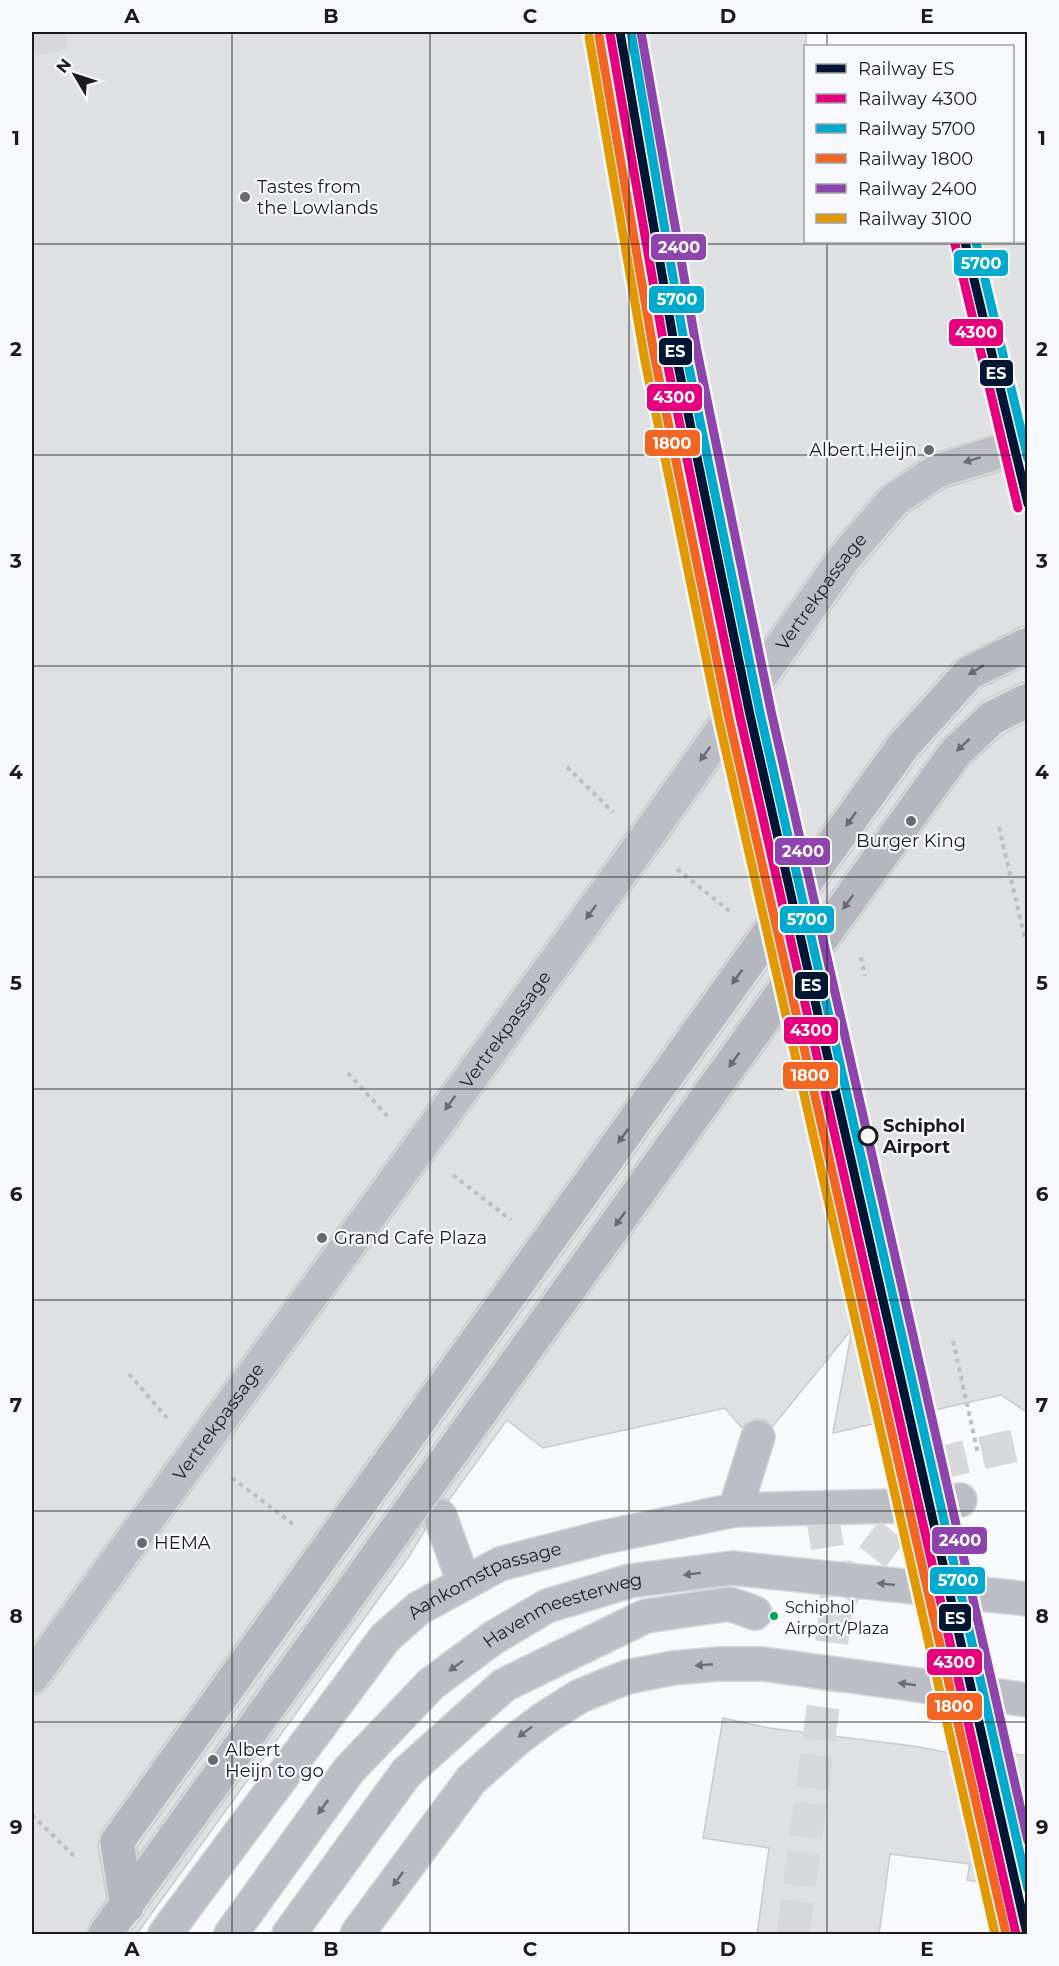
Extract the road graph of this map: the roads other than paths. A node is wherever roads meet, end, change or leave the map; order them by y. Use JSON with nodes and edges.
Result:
{"nodes":[{"id":1,"x":1028,"y":443,"type":"edge"},
{"id":2,"x":1028,"y":644,"type":"edge"},
{"id":3,"x":1028,"y":700,"type":"edge"},
{"id":4,"x":758,"y":1437,"type":"dead end"},
{"id":5,"x":960,"y":1500,"type":"dead end"},
{"id":6,"x":735,"y":1510,"type":"junction"},
{"id":7,"x":440,"y":1516,"type":"dead end"},
{"id":8,"x":464,"y":1583,"type":"junction"},
{"id":9,"x":1028,"y":1599,"type":"edge"},
{"id":10,"x":755,"y":1613,"type":"dead end"},
{"id":11,"x":32,"y":1677,"type":"edge"},
{"id":12,"x":1028,"y":1700,"type":"edge"},
{"id":13,"x":127,"y":1907,"type":"junction"},
{"id":14,"x":105,"y":1935,"type":"edge"},
{"id":15,"x":165,"y":1935,"type":"edge"},
{"id":16,"x":231,"y":1935,"type":"edge"},
{"id":17,"x":289,"y":1935,"type":"edge"},
{"id":18,"x":357,"y":1935,"type":"edge"}],
"edges":[{"from":1,"to":11,"type":"street","name":"Vertrekpassage","one_way":true},
{"from":2,"to":13,"type":"main road","one_way":true,"bridge":true},
{"from":3,"to":13,"type":"main road","one_way":true,"bridge":true},
{"from":4,"to":6,"type":"street"},
{"from":5,"to":6,"type":"street","name":"Aankomstpassage"},
{"from":6,"to":8,"type":"street","name":"Aankomstpassage"},
{"from":7,"to":8,"type":"street"},
{"from":8,"to":15,"type":"street","name":"Aankomstpassage"},
{"from":9,"to":16,"type":"street","name":"Havenmeesterweg","one_way":true},
{"from":10,"to":17,"type":"street"},
{"from":12,"to":18,"type":"street","one_way":true},
{"from":13,"to":14,"type":"main road","bridge":true}]}
